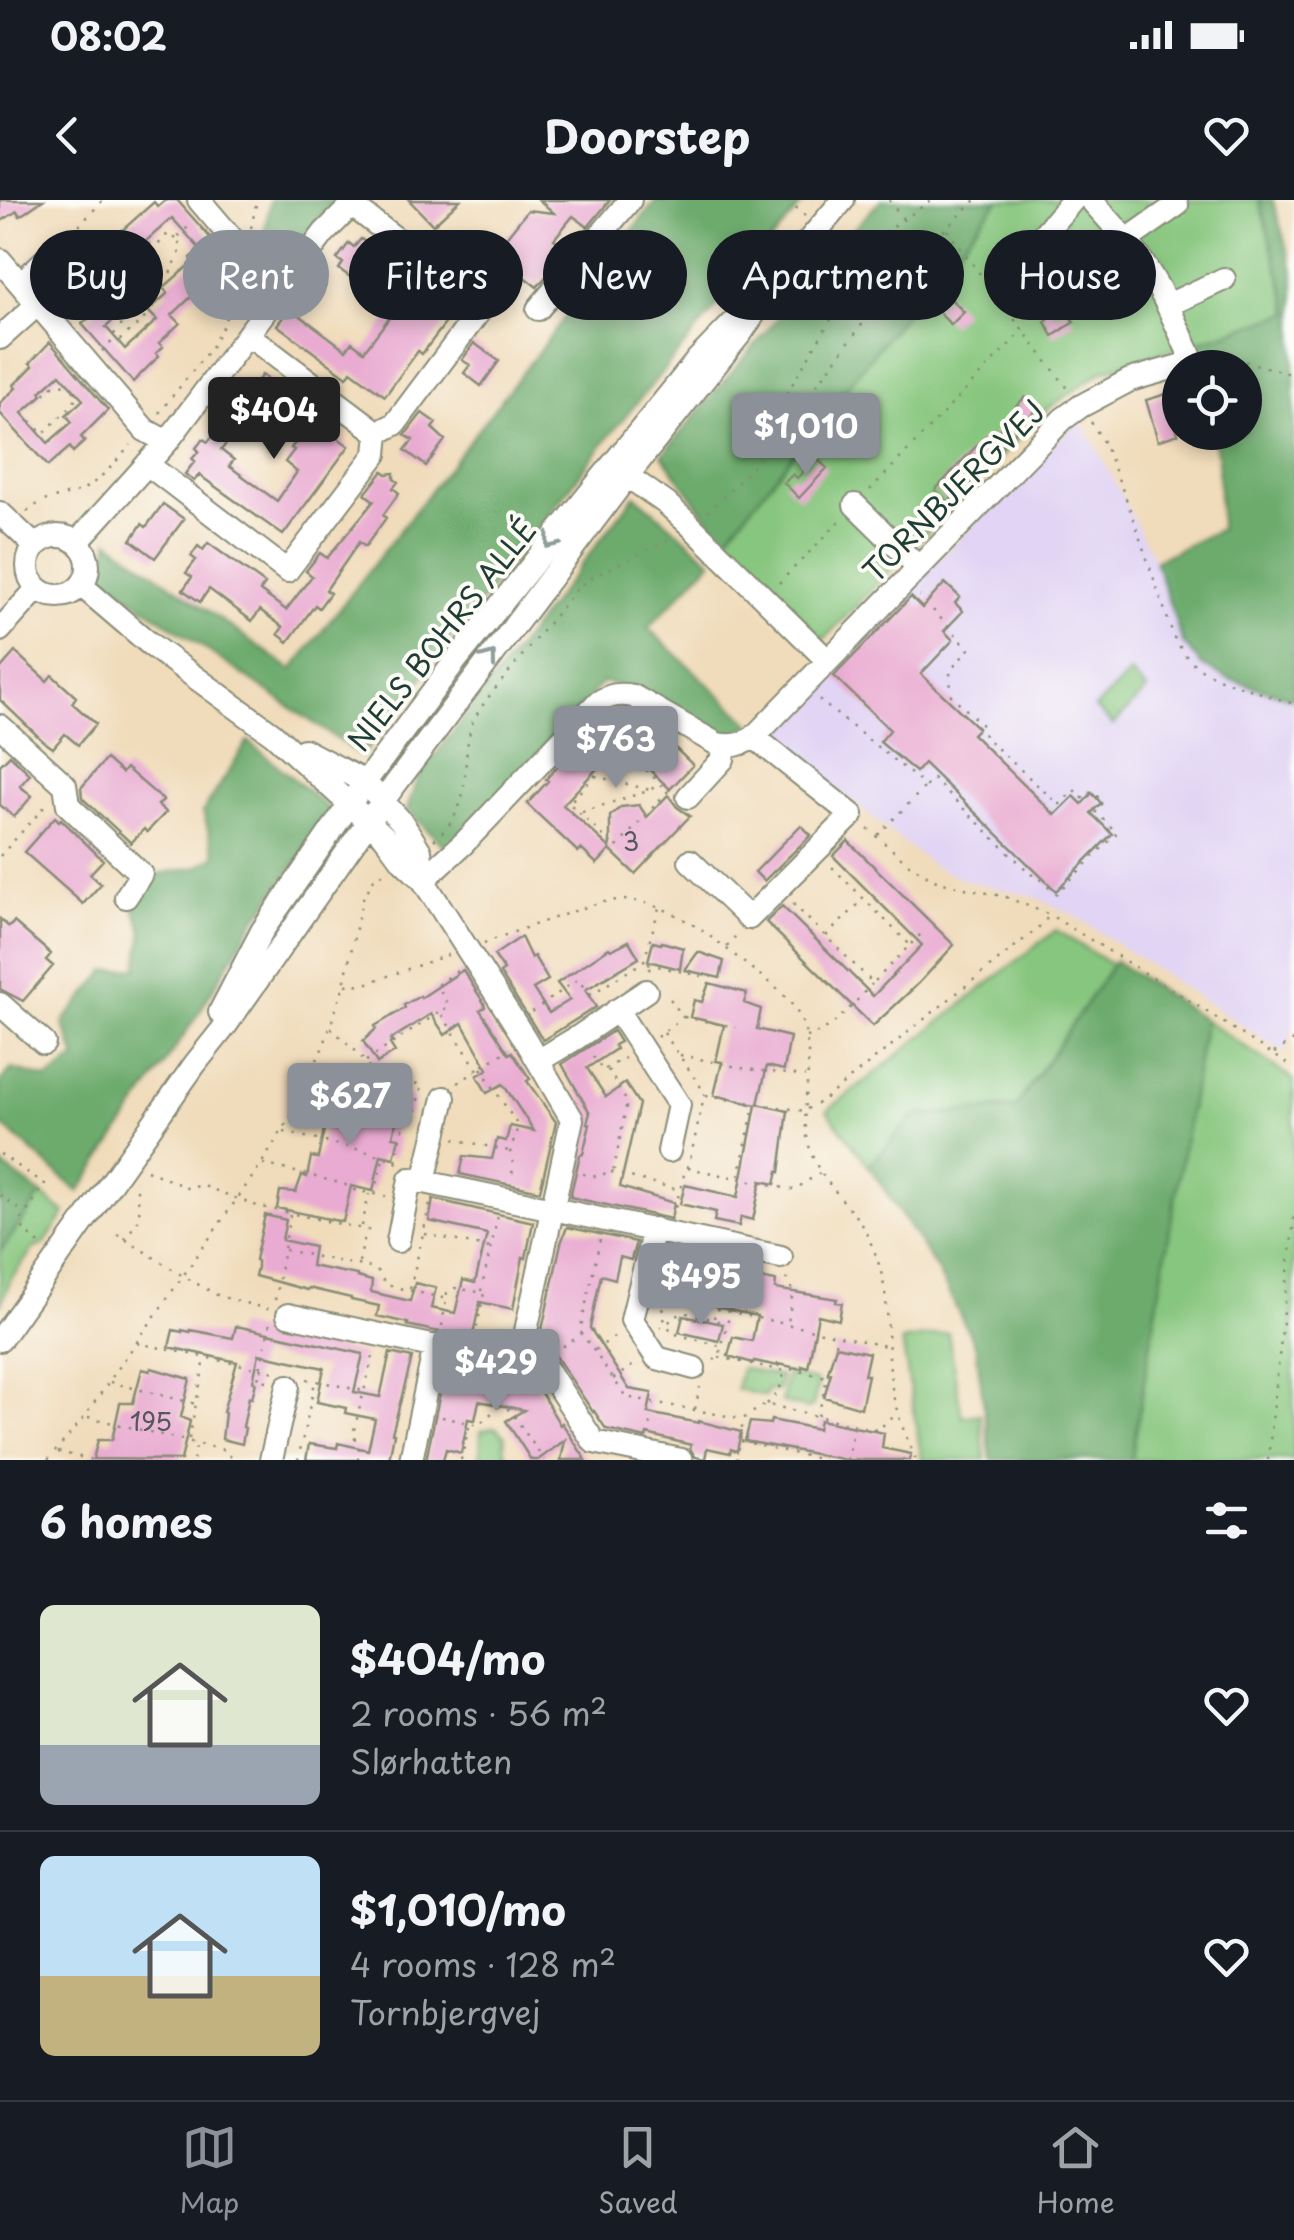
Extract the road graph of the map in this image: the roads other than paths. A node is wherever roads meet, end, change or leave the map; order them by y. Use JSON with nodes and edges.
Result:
{"nodes":[{"id":1,"x":630,"y":200,"type":"edge"},
{"id":2,"x":843,"y":200,"type":"edge"},
{"id":3,"x":1073,"y":200,"type":"edge"},
{"id":4,"x":1091,"y":200,"type":"edge"},
{"id":5,"x":354,"y":203,"type":"edge"},
{"id":6,"x":202,"y":204,"type":"edge"},
{"id":7,"x":1178,"y":205,"type":"dead end"},
{"id":8,"x":224,"y":230,"type":"edge"},
{"id":9,"x":327,"y":230,"type":"edge"},
{"id":10,"x":1047,"y":230,"type":"edge"},
{"id":11,"x":1118,"y":230,"type":"edge"},
{"id":12,"x":1142,"y":230,"type":"edge"},
{"id":13,"x":0,"y":260,"type":"edge"},
{"id":14,"x":30,"y":274,"type":"edge"},
{"id":15,"x":1224,"y":279,"type":"dead end"},
{"id":16,"x":21,"y":283,"type":"junction"},
{"id":17,"x":1156,"y":285,"type":"edge"},
{"id":18,"x":30,"y":294,"type":"edge"},
{"id":19,"x":1164,"y":298,"type":"junction"},
{"id":20,"x":538,"y":309,"type":"dead end"},
{"id":21,"x":30,"y":312,"type":"edge"},
{"id":22,"x":52,"y":320,"type":"edge"},
{"id":23,"x":260,"y":320,"type":"edge"},
{"id":24,"x":248,"y":335,"type":"junction"},
{"id":25,"x":0,"y":338,"type":"edge"},
{"id":26,"x":378,"y":432,"type":"junction"},
{"id":27,"x":167,"y":442,"type":"junction"},
{"id":28,"x":147,"y":464,"type":"junction"},
{"id":29,"x":620,"y":470,"type":"junction"},
{"id":30,"x":855,"y":505,"type":"road end"},
{"id":31,"x":6,"y":519,"type":"edge"},
{"id":32,"x":77,"y":542,"type":"junction"},
{"id":33,"x":35,"y":546,"type":"junction"},
{"id":34,"x":911,"y":573,"type":"junction"},
{"id":35,"x":82,"y":586,"type":"junction"},
{"id":36,"x":37,"y":589,"type":"junction"},
{"id":37,"x":0,"y":630,"type":"edge"},
{"id":38,"x":827,"y":660,"type":"junction"},
{"id":39,"x":0,"y":726,"type":"edge"},
{"id":40,"x":273,"y":734,"type":"junction"},
{"id":41,"x":754,"y":737,"type":"junction"},
{"id":42,"x":725,"y":746,"type":"junction"},
{"id":43,"x":373,"y":792,"type":"junction"},
{"id":44,"x":678,"y":794,"type":"road end"},
{"id":45,"x":358,"y":813,"type":"junction"},
{"id":46,"x":690,"y":861,"type":"dead end"},
{"id":47,"x":423,"y":880,"type":"junction"},
{"id":48,"x":126,"y":897,"type":"dead end"},
{"id":49,"x":646,"y":991,"type":"dead end"},
{"id":50,"x":0,"y":1004,"type":"edge"},
{"id":51,"x":611,"y":1014,"type":"junction"},
{"id":52,"x":44,"y":1044,"type":"dead end"},
{"id":53,"x":538,"y":1061,"type":"junction"},
{"id":54,"x":194,"y":1064,"type":"junction"},
{"id":55,"x":444,"y":1098,"type":"road end"},
{"id":56,"x":668,"y":1151,"type":"dead end"},
{"id":57,"x":426,"y":1175,"type":"junction"},
{"id":58,"x":552,"y":1210,"type":"junction"},
{"id":59,"x":654,"y":1230,"type":"junction"},
{"id":60,"x":398,"y":1239,"type":"road end"},
{"id":61,"x":781,"y":1257,"type":"road end"},
{"id":62,"x":288,"y":1315,"type":"road end"},
{"id":63,"x":0,"y":1340,"type":"edge"},
{"id":64,"x":436,"y":1347,"type":"junction"},
{"id":65,"x":530,"y":1366,"type":"junction"},
{"id":66,"x":694,"y":1368,"type":"dead end"},
{"id":67,"x":287,"y":1378,"type":"road end"},
{"id":68,"x":593,"y":1451,"type":"edge"},
{"id":69,"x":271,"y":1460,"type":"edge"},
{"id":70,"x":411,"y":1460,"type":"edge"},
{"id":71,"x":681,"y":1460,"type":"edge"}],
"edges":[{"from":1,"to":20,"type":"street"},
{"from":2,"to":29,"type":"street","name":"NIELS BOHRS ALLÉ"},
{"from":3,"to":10,"type":"street"},
{"from":4,"to":11,"type":"street"},
{"from":5,"to":9,"type":"street"},
{"from":5,"to":26,"type":"street"},
{"from":6,"to":8,"type":"street"},
{"from":7,"to":12,"type":"street"},
{"from":13,"to":16,"type":"street"},
{"from":14,"to":16,"type":"street"},
{"from":15,"to":19,"type":"street"},
{"from":16,"to":18,"type":"street"},
{"from":17,"to":19,"type":"street"},
{"from":19,"to":34,"type":"street","name":"TORNBJERGVEJ"},
{"from":21,"to":25,"type":"street"},
{"from":22,"to":27,"type":"street"},
{"from":23,"to":24,"type":"street"},
{"from":24,"to":26,"type":"street"},
{"from":24,"to":27,"type":"street"},
{"from":26,"to":28,"type":"street"},
{"from":27,"to":28,"type":"street"},
{"from":28,"to":32,"type":"street"},
{"from":29,"to":38,"type":"street"},
{"from":43,"to":29,"type":"street","name":"NIELS BOHRS ALLÉ","one_way":true},
{"from":29,"to":43,"type":"street","name":"NIELS BOHRS ALLÉ","one_way":true},
{"from":30,"to":34,"type":"street"},
{"from":31,"to":33,"type":"street"},
{"from":32,"to":33,"type":"street"},
{"from":32,"to":35,"type":"street"},
{"from":33,"to":36,"type":"street"},
{"from":34,"to":38,"type":"street","name":"TORNBJERGVEJ"},
{"from":35,"to":36,"type":"street"},
{"from":35,"to":40,"type":"street"},
{"from":36,"to":37,"type":"street"},
{"from":38,"to":41,"type":"street","name":"TORNBJERGVEJ"},
{"from":39,"to":48,"type":"street"},
{"from":40,"to":43,"type":"street"},
{"from":40,"to":45,"type":"street"},
{"from":41,"to":42,"type":"street","name":"TORNBJERGVEJ"},
{"from":41,"to":46,"type":"street"},
{"from":42,"to":44,"type":"street"},
{"from":42,"to":47,"type":"street"},
{"from":43,"to":45,"type":"street","name":"NIELS BOHRS ALLÉ"},
{"from":43,"to":47,"type":"street"},
{"from":45,"to":47,"type":"street"},
{"from":45,"to":54,"type":"street","name":"NIELS BOHRS ALLÉ"},
{"from":45,"to":54,"type":"street","name":"NIELS BOHRS ALLÉ"},
{"from":47,"to":53,"type":"street"},
{"from":49,"to":51,"type":"street"},
{"from":50,"to":52,"type":"street"},
{"from":51,"to":53,"type":"street"},
{"from":51,"to":56,"type":"street"},
{"from":53,"to":58,"type":"street"},
{"from":54,"to":63,"type":"street","name":"NIELS BOHRS ALLÉ"},
{"from":55,"to":57,"type":"street"},
{"from":57,"to":58,"type":"street"},
{"from":57,"to":60,"type":"street"},
{"from":58,"to":59,"type":"street"},
{"from":58,"to":65,"type":"street"},
{"from":59,"to":61,"type":"street"},
{"from":59,"to":66,"type":"street"},
{"from":62,"to":64,"type":"street"},
{"from":64,"to":65,"type":"street"},
{"from":64,"to":70,"type":"street"},
{"from":65,"to":68,"type":"street"},
{"from":67,"to":69,"type":"street"},
{"from":68,"to":71,"type":"street"}]}
